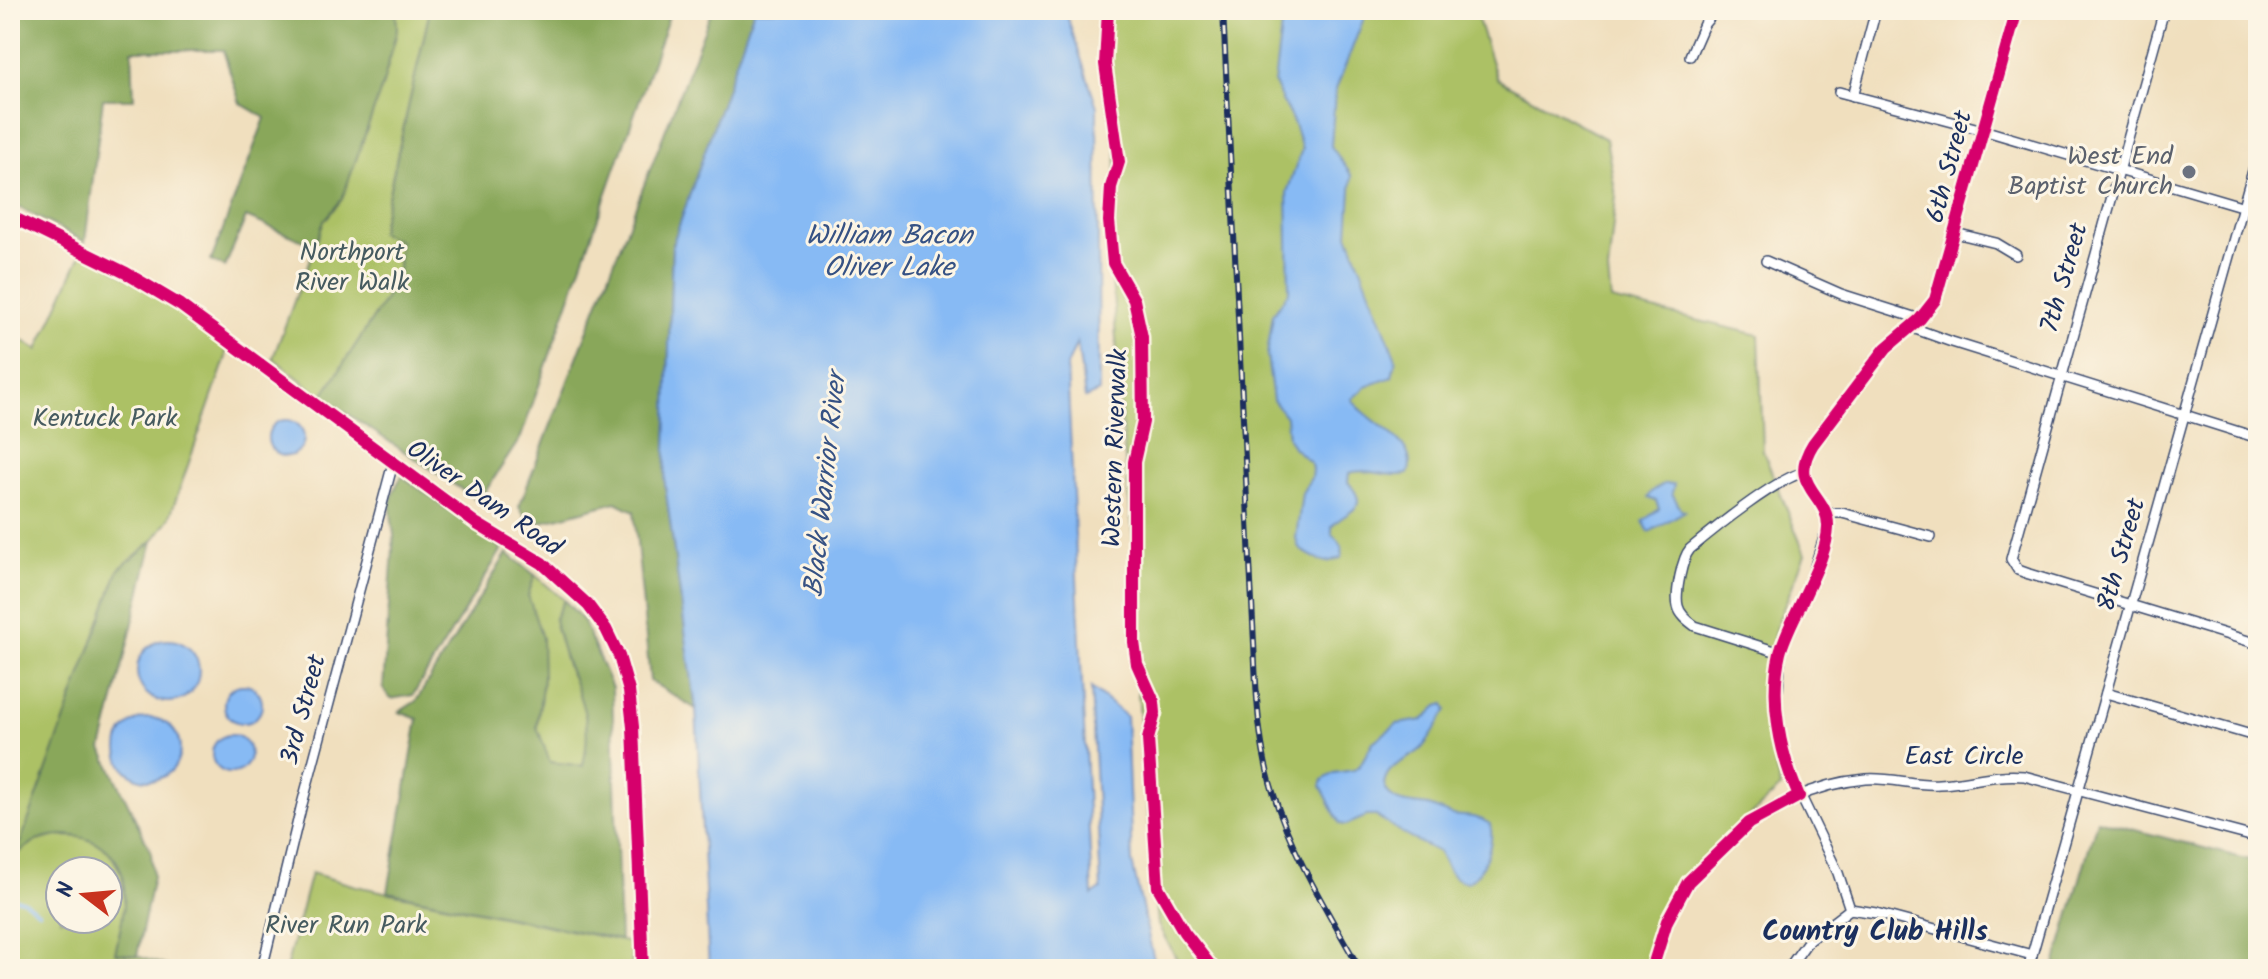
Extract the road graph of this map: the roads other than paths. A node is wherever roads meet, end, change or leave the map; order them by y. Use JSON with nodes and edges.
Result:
{"nodes":[{"id":1,"x":1716,"y":10,"type":"edge"},
{"id":2,"x":1876,"y":10,"type":"edge"},
{"id":3,"x":2017,"y":10,"type":"edge"},
{"id":4,"x":2164,"y":10,"type":"edge"},
{"id":5,"x":2244,"y":10,"type":"edge"},
{"id":6,"x":2258,"y":14,"type":"edge"},
{"id":7,"x":1690,"y":56,"type":"dead end"},
{"id":8,"x":1839,"y":92,"type":"dead end"},
{"id":9,"x":1853,"y":96,"type":"junction"},
{"id":10,"x":1983,"y":130,"type":"junction"},
{"id":11,"x":2258,"y":153,"type":"edge"},
{"id":12,"x":2118,"y":170,"type":"junction"},
{"id":13,"x":2243,"y":208,"type":"junction"},
{"id":14,"x":2258,"y":211,"type":"edge"},
{"id":15,"x":10,"y":216,"type":"edge"},
{"id":16,"x":1955,"y":233,"type":"junction"},
{"id":17,"x":2016,"y":255,"type":"dead end"},
{"id":18,"x":1766,"y":261,"type":"dead end"},
{"id":19,"x":1920,"y":319,"type":"junction"},
{"id":20,"x":1910,"y":327,"type":"junction"},
{"id":21,"x":2060,"y":377,"type":"junction"},
{"id":22,"x":2184,"y":415,"type":"junction"},
{"id":23,"x":2258,"y":438,"type":"edge"},
{"id":24,"x":393,"y":463,"type":"junction"},
{"id":25,"x":1805,"y":472,"type":"junction"},
{"id":26,"x":1826,"y":513,"type":"junction"},
{"id":27,"x":1931,"y":537,"type":"dead end"},
{"id":28,"x":2131,"y":605,"type":"junction"},
{"id":29,"x":2258,"y":644,"type":"edge"},
{"id":30,"x":1781,"y":653,"type":"junction"},
{"id":31,"x":2106,"y":693,"type":"junction"},
{"id":32,"x":2258,"y":737,"type":"edge"},
{"id":33,"x":2078,"y":790,"type":"junction"},
{"id":34,"x":1799,"y":796,"type":"junction"},
{"id":35,"x":2258,"y":838,"type":"edge"},
{"id":36,"x":1850,"y":909,"type":"junction"},
{"id":37,"x":2032,"y":955,"type":"junction"},
{"id":38,"x":10,"y":968,"type":"edge"},
{"id":39,"x":18,"y":969,"type":"edge"},
{"id":40,"x":262,"y":969,"type":"edge"},
{"id":41,"x":643,"y":969,"type":"edge"},
{"id":42,"x":1652,"y":969,"type":"edge"},
{"id":43,"x":1788,"y":969,"type":"edge"},
{"id":44,"x":2028,"y":969,"type":"edge"}],
"edges":[{"from":1,"to":7,"type":"street"},
{"from":2,"to":9,"type":"street"},
{"from":3,"to":10,"type":"street","name":"6th Street"},
{"from":4,"to":12,"type":"street","name":"7th Street"},
{"from":5,"to":6,"type":"street"},
{"from":8,"to":9,"type":"street"},
{"from":9,"to":10,"type":"street"},
{"from":10,"to":12,"type":"street"},
{"from":10,"to":16,"type":"street","name":"6th Street"},
{"from":11,"to":13,"type":"street","name":"8th Street"},
{"from":12,"to":13,"type":"street"},
{"from":12,"to":21,"type":"street","name":"7th Street"},
{"from":13,"to":14,"type":"street"},
{"from":13,"to":22,"type":"street","name":"8th Street"},
{"from":15,"to":24,"type":"street","name":"Oliver Dam Road"},
{"from":16,"to":17,"type":"street"},
{"from":16,"to":19,"type":"street","name":"6th Street"},
{"from":18,"to":19,"type":"street"},
{"from":19,"to":20,"type":"street","name":"6th Street"},
{"from":20,"to":21,"type":"street"},
{"from":20,"to":25,"type":"street","name":"6th Street"},
{"from":21,"to":22,"type":"street"},
{"from":21,"to":28,"type":"street","name":"7th Street"},
{"from":22,"to":23,"type":"street"},
{"from":22,"to":28,"type":"street","name":"8th Street"},
{"from":24,"to":40,"type":"street","name":"3rd Street"},
{"from":24,"to":41,"type":"street","name":"Oliver Dam Road"},
{"from":25,"to":26,"type":"street"},
{"from":25,"to":30,"type":"street"},
{"from":26,"to":27,"type":"street"},
{"from":26,"to":30,"type":"street"},
{"from":28,"to":29,"type":"street"},
{"from":28,"to":31,"type":"street","name":"8th Street"},
{"from":30,"to":34,"type":"street"},
{"from":31,"to":32,"type":"street"},
{"from":31,"to":33,"type":"street","name":"8th Street"},
{"from":33,"to":34,"type":"street","name":"East Circle"},
{"from":33,"to":35,"type":"street","name":"East Circle"},
{"from":33,"to":37,"type":"street","name":"8th Street"},
{"from":34,"to":36,"type":"street"},
{"from":34,"to":42,"type":"street","name":"East Circle"},
{"from":36,"to":37,"type":"street"},
{"from":36,"to":43,"type":"street"},
{"from":37,"to":44,"type":"street","name":"8th Street"},
{"from":38,"to":39,"type":"street"}]}
